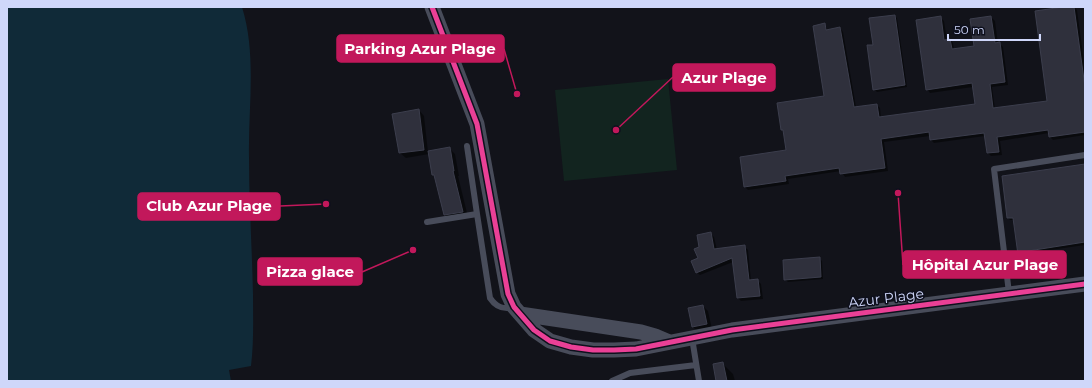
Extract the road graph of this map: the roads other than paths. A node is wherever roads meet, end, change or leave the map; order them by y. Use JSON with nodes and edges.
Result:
{"nodes":[{"id":1,"x":432,"y":7,"type":"edge"},
{"id":2,"x":467,"y":146,"type":"dead end"},
{"id":3,"x":1085,"y":155,"type":"edge"},
{"id":4,"x":477,"y":214,"type":"junction"},
{"id":5,"x":427,"y":222,"type":"dead end"},
{"id":6,"x":1085,"y":284,"type":"edge"},
{"id":7,"x":1009,"y":293,"type":"junction"},
{"id":8,"x":517,"y":311,"type":"junction"},
{"id":9,"x":692,"y":338,"type":"junction"},
{"id":10,"x":669,"y":342,"type":"junction"},
{"id":11,"x":696,"y":365,"type":"junction"},
{"id":12,"x":612,"y":381,"type":"edge"},
{"id":13,"x":699,"y":381,"type":"edge"}],
"edges":[{"from":1,"to":8,"type":"street","name":"Azur Plage"},
{"from":2,"to":4,"type":"lane"},
{"from":3,"to":7,"type":"lane"},
{"from":4,"to":5,"type":"lane"},
{"from":4,"to":8,"type":"lane"},
{"from":6,"to":7,"type":"street","name":"Azur Plage"},
{"from":7,"to":9,"type":"street","name":"Azur Plage"},
{"from":8,"to":10,"type":"street"},
{"from":8,"to":10,"type":"street","name":"Azur Plage"},
{"from":9,"to":10,"type":"street","name":"Azur Plage"},
{"from":9,"to":11,"type":"lane"},
{"from":11,"to":12,"type":"lane"},
{"from":11,"to":13,"type":"lane"}]}
